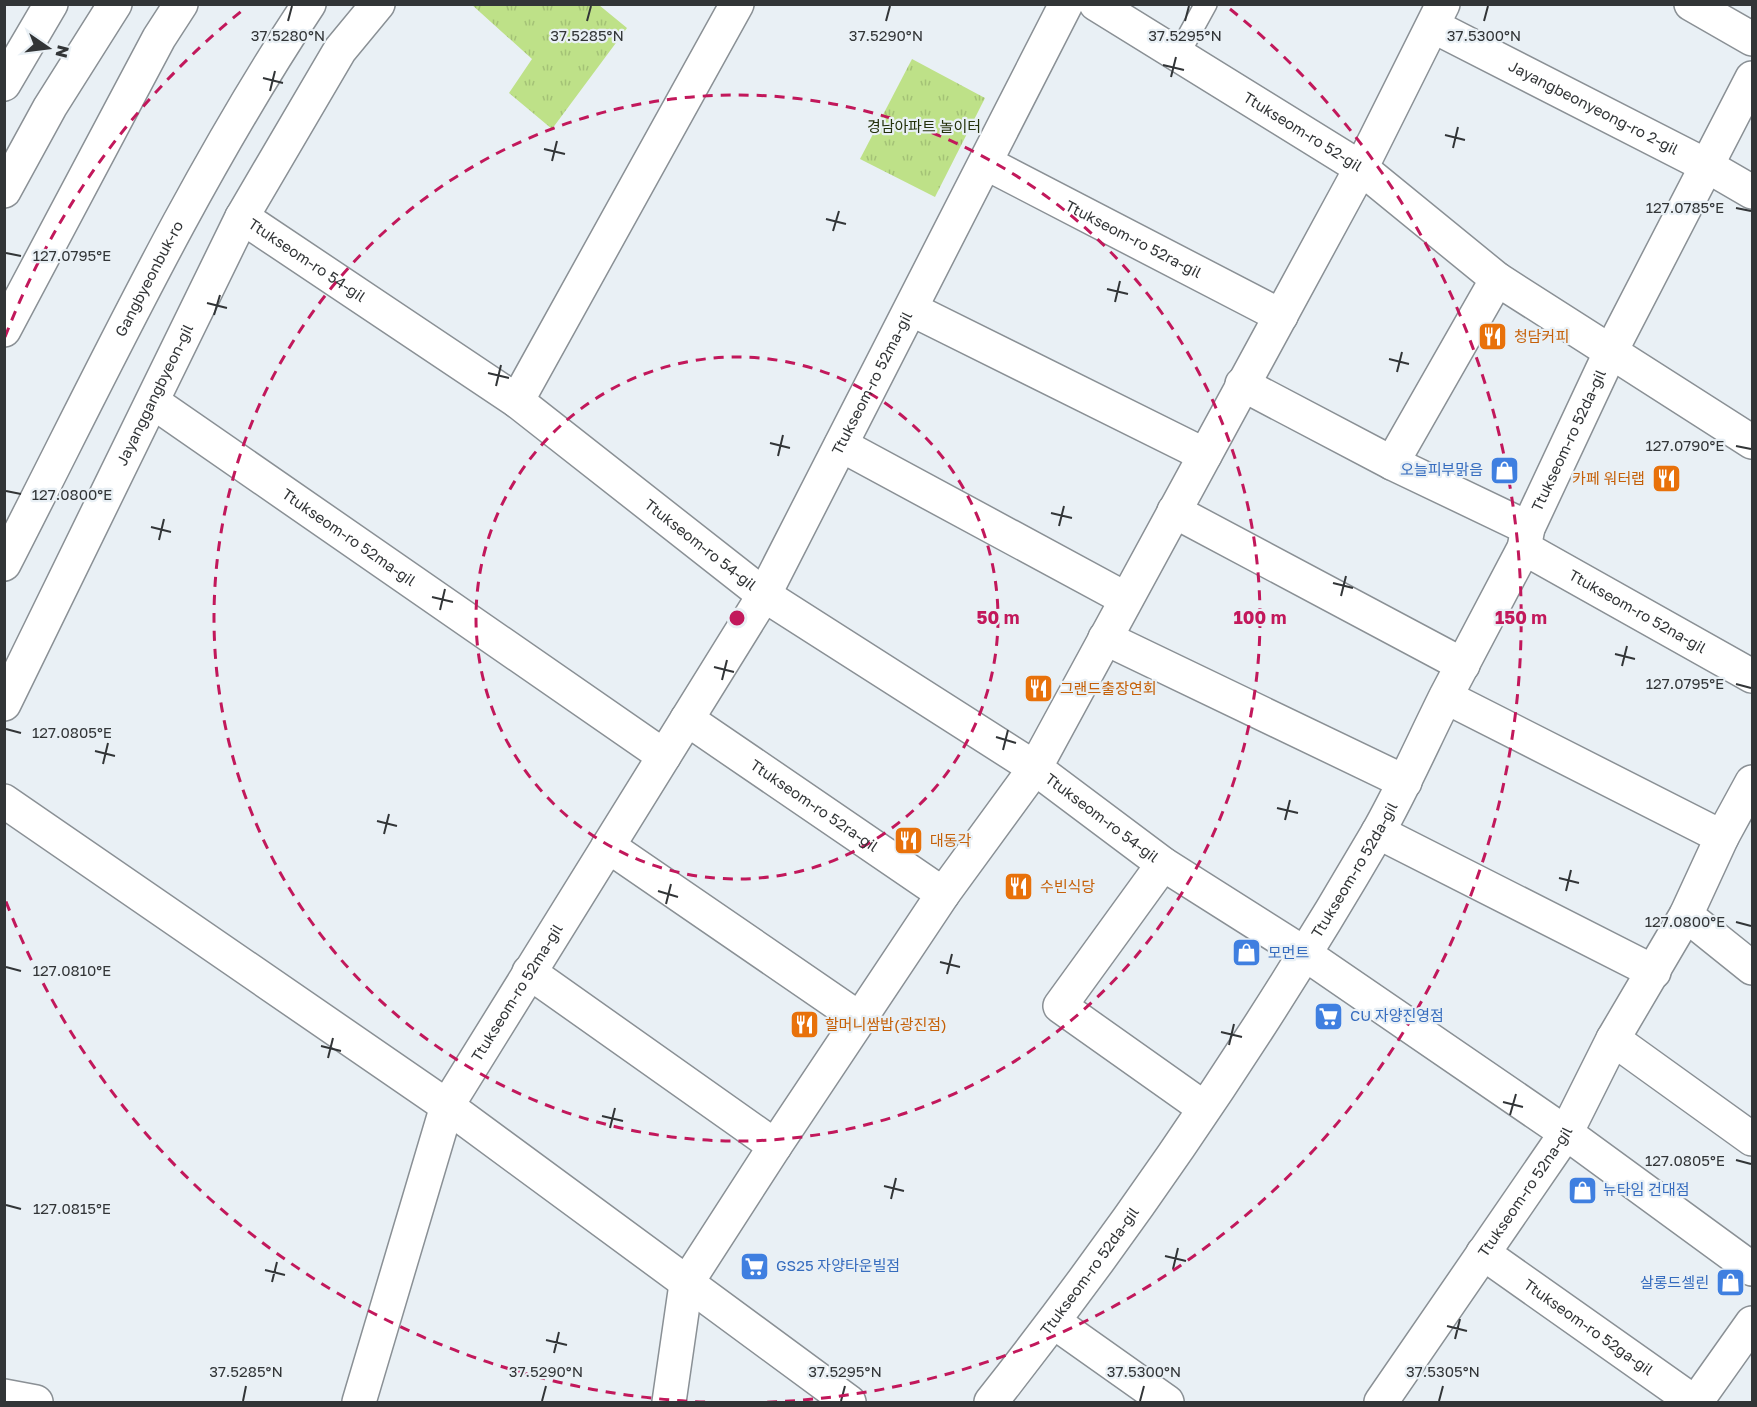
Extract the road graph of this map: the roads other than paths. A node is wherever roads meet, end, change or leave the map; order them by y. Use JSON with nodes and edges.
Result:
{"nodes":[{"id":1,"x":51,"y":4,"type":"edge"},
{"id":2,"x":116,"y":4,"type":"edge"},
{"id":3,"x":181,"y":4,"type":"edge"},
{"id":4,"x":309,"y":4,"type":"edge"},
{"id":5,"x":378,"y":4,"type":"edge"},
{"id":6,"x":737,"y":4,"type":"edge"},
{"id":7,"x":1066,"y":4,"type":"edge"},
{"id":8,"x":1096,"y":4,"type":"edge"},
{"id":9,"x":1206,"y":4,"type":"edge"},
{"id":10,"x":1691,"y":4,"type":"edge"},
{"id":11,"x":1438,"y":15,"type":"edge"},
{"id":12,"x":1752,"y":39,"type":"edge"},
{"id":13,"x":1178,"y":55,"type":"junction"},
{"id":14,"x":1752,"y":78,"type":"edge"},
{"id":15,"x":4,"y":84,"type":"edge"},
{"id":16,"x":986,"y":164,"type":"junction"},
{"id":17,"x":1708,"y":167,"type":"junction"},
{"id":18,"x":1361,"y":168,"type":"junction"},
{"id":19,"x":4,"y":191,"type":"edge"},
{"id":20,"x":1752,"y":192,"type":"edge"},
{"id":21,"x":242,"y":218,"type":"junction"},
{"id":22,"x":1497,"y":279,"type":"junction"},
{"id":23,"x":911,"y":309,"type":"junction"},
{"id":24,"x":1281,"y":316,"type":"junction"},
{"id":25,"x":4,"y":330,"type":"edge"},
{"id":26,"x":1611,"y":351,"type":"junction"},
{"id":27,"x":1242,"y":384,"type":"junction"},
{"id":28,"x":517,"y":401,"type":"junction"},
{"id":29,"x":153,"y":402,"type":"junction"},
{"id":30,"x":1752,"y":441,"type":"edge"},
{"id":31,"x":841,"y":445,"type":"junction"},
{"id":32,"x":1205,"y":455,"type":"junction"},
{"id":33,"x":1392,"y":463,"type":"junction"},
{"id":34,"x":1174,"y":511,"type":"junction"},
{"id":35,"x":1526,"y":538,"type":"junction"},
{"id":36,"x":4,"y":564,"type":"edge"},
{"id":37,"x":765,"y":595,"type":"junction"},
{"id":38,"x":1126,"y":599,"type":"junction"},
{"id":39,"x":1105,"y":638,"type":"junction"},
{"id":40,"x":1464,"y":665,"type":"junction"},
{"id":41,"x":1752,"y":676,"type":"edge"},
{"id":42,"x":1446,"y":697,"type":"junction"},
{"id":43,"x":4,"y":705,"type":"edge"},
{"id":44,"x":687,"y":720,"type":"junction"},
{"id":45,"x":664,"y":756,"type":"junction"},
{"id":46,"x":1035,"y":768,"type":"junction"},
{"id":47,"x":1406,"y":782,"type":"junction"},
{"id":48,"x":1749,"y":796,"type":"edge"},
{"id":49,"x":4,"y":801,"type":"edge"},
{"id":50,"x":1378,"y":832,"type":"junction"},
{"id":51,"x":1722,"y":837,"type":"junction"},
{"id":52,"x":608,"y":846,"type":"junction"},
{"id":53,"x":1163,"y":864,"type":"junction"},
{"id":54,"x":944,"y":894,"type":"junction"},
{"id":55,"x":1686,"y":915,"type":"junction"},
{"id":56,"x":1305,"y":954,"type":"junction"},
{"id":57,"x":1752,"y":968,"type":"edge"},
{"id":58,"x":529,"y":972,"type":"junction"},
{"id":59,"x":1654,"y":972,"type":"junction"},
{"id":60,"x":860,"y":1019,"type":"junction"},
{"id":61,"x":1613,"y":1039,"type":"junction"},
{"id":62,"x":447,"y":1106,"type":"junction"},
{"id":63,"x":1204,"y":1108,"type":"junction"},
{"id":64,"x":1566,"y":1133,"type":"junction"},
{"id":65,"x":1752,"y":1139,"type":"edge"},
{"id":66,"x":775,"y":1146,"type":"junction"},
{"id":67,"x":1482,"y":1253,"type":"junction"},
{"id":68,"x":1752,"y":1269,"type":"edge"},
{"id":69,"x":686,"y":1284,"type":"junction"},
{"id":70,"x":1054,"y":1322,"type":"junction"},
{"id":71,"x":1752,"y":1323,"type":"edge"},
{"id":72,"x":359,"y":1402,"type":"edge"},
{"id":73,"x":669,"y":1402,"type":"edge"},
{"id":74,"x":849,"y":1402,"type":"edge"},
{"id":75,"x":991,"y":1402,"type":"edge"},
{"id":76,"x":1167,"y":1402,"type":"edge"},
{"id":77,"x":1381,"y":1402,"type":"edge"},
{"id":78,"x":1695,"y":1402,"type":"edge"}],
"edges":[{"from":1,"to":15,"type":"main road"},
{"from":2,"to":19,"type":"main road"},
{"from":3,"to":25,"type":"main road"},
{"from":4,"to":36,"type":"main road","name":"Gangbyeonbuk-ro"},
{"from":5,"to":21,"type":"main road","name":"Jayanggangbyeon-gil"},
{"from":6,"to":28,"type":"main road"},
{"from":7,"to":16,"type":"main road","name":"Ttukseom-ro 52ma-gil"},
{"from":8,"to":13,"type":"main road","name":"Ttukseom-ro 52-gil"},
{"from":9,"to":13,"type":"lane"},
{"from":10,"to":12,"type":"main road"},
{"from":11,"to":17,"type":"main road","name":"Jayangbeonyeong-ro 2-gil"},
{"from":11,"to":18,"type":"main road","name":"Jayangbeonyeong-ro 2-gil"},
{"from":13,"to":18,"type":"main road","name":"Ttukseom-ro 52-gil"},
{"from":14,"to":17,"type":"main road","name":"Ttukseom-ro 52da-gil"},
{"from":16,"to":23,"type":"main road","name":"Ttukseom-ro 52ma-gil"},
{"from":16,"to":24,"type":"main road","name":"Ttukseom-ro 52ra-gil"},
{"from":17,"to":20,"type":"main road","name":"Jayangbeonyeong-ro 2-gil"},
{"from":17,"to":26,"type":"main road","name":"Ttukseom-ro 52da-gil"},
{"from":18,"to":22,"type":"main road","name":"Ttukseom-ro 52-gil"},
{"from":18,"to":24,"type":"main road"},
{"from":21,"to":28,"type":"main road","name":"Ttukseom-ro 54-gil"},
{"from":21,"to":29,"type":"main road","name":"Jayanggangbyeon-gil"},
{"from":22,"to":26,"type":"main road","name":"Ttukseom-ro 52-gil"},
{"from":22,"to":33,"type":"main road"},
{"from":23,"to":31,"type":"main road","name":"Ttukseom-ro 52ma-gil"},
{"from":23,"to":32,"type":"main road"},
{"from":24,"to":27,"type":"main road"},
{"from":26,"to":30,"type":"main road","name":"Ttukseom-ro 52-gil"},
{"from":26,"to":35,"type":"main road","name":"Ttukseom-ro 52da-gil"},
{"from":27,"to":32,"type":"main road"},
{"from":27,"to":33,"type":"main road","name":"Ttukseom-ro 52da-gil"},
{"from":28,"to":37,"type":"main road","name":"Ttukseom-ro 54-gil"},
{"from":29,"to":43,"type":"main road","name":"Jayanggangbyeon-gil"},
{"from":29,"to":45,"type":"main road","name":"Ttukseom-ro 52ma-gil"},
{"from":31,"to":37,"type":"main road","name":"Ttukseom-ro 52ma-gil"},
{"from":31,"to":38,"type":"main road"},
{"from":32,"to":34,"type":"main road"},
{"from":33,"to":35,"type":"main road","name":"Ttukseom-ro 52da-gil"},
{"from":34,"to":38,"type":"main road"},
{"from":34,"to":40,"type":"main road"},
{"from":35,"to":40,"type":"main road","name":"Ttukseom-ro 52da-gil"},
{"from":35,"to":41,"type":"main road","name":"Ttukseom-ro 52na-gil"},
{"from":37,"to":44,"type":"main road","name":"Ttukseom-ro 52ma-gil"},
{"from":37,"to":46,"type":"main road","name":"Ttukseom-ro 54-gil"},
{"from":38,"to":39,"type":"main road"},
{"from":39,"to":46,"type":"main road"},
{"from":39,"to":47,"type":"main road"},
{"from":40,"to":42,"type":"main road","name":"Ttukseom-ro 52da-gil"},
{"from":42,"to":47,"type":"main road","name":"Ttukseom-ro 52da-gil"},
{"from":42,"to":51,"type":"main road"},
{"from":44,"to":45,"type":"main road","name":"Ttukseom-ro 52ma-gil"},
{"from":44,"to":54,"type":"main road","name":"Ttukseom-ro 52ra-gil"},
{"from":45,"to":52,"type":"main road","name":"Ttukseom-ro 52ma-gil"},
{"from":46,"to":53,"type":"main road","name":"Ttukseom-ro 54-gil"},
{"from":46,"to":54,"type":"main road"},
{"from":47,"to":50,"type":"main road","name":"Ttukseom-ro 52da-gil"},
{"from":48,"to":51,"type":"main road","name":"Ttukseom-ro 52na-gil"},
{"from":49,"to":62,"type":"main road"},
{"from":50,"to":56,"type":"main road","name":"Ttukseom-ro 52da-gil"},
{"from":50,"to":59,"type":"main road"},
{"from":51,"to":55,"type":"main road","name":"Ttukseom-ro 52na-gil"},
{"from":52,"to":58,"type":"main road","name":"Ttukseom-ro 52ma-gil"},
{"from":52,"to":60,"type":"main road"},
{"from":53,"to":56,"type":"main road","name":"Ttukseom-ro 54-gil"},
{"from":53,"to":63,"type":"main road","name":"Ttukseom-ro 54-gil"},
{"from":54,"to":60,"type":"main road"},
{"from":55,"to":57,"type":"main road"},
{"from":55,"to":59,"type":"main road","name":"Ttukseom-ro 52na-gil"},
{"from":56,"to":63,"type":"main road","name":"Ttukseom-ro 52da-gil"},
{"from":56,"to":64,"type":"main road","name":"Ttukseom-ro 54-gil"},
{"from":58,"to":62,"type":"main road","name":"Ttukseom-ro 52ma-gil"},
{"from":58,"to":66,"type":"main road"},
{"from":59,"to":61,"type":"main road","name":"Ttukseom-ro 52na-gil"},
{"from":60,"to":66,"type":"main road"},
{"from":61,"to":64,"type":"main road","name":"Ttukseom-ro 52na-gil"},
{"from":61,"to":65,"type":"main road"},
{"from":62,"to":69,"type":"main road"},
{"from":62,"to":72,"type":"main road","name":"Ttukseom-ro 52ma-gil"},
{"from":63,"to":70,"type":"main road","name":"Ttukseom-ro 52da-gil"},
{"from":64,"to":67,"type":"main road","name":"Ttukseom-ro 52na-gil"},
{"from":64,"to":68,"type":"main road","name":"Ttukseom-ro 54-gil"},
{"from":66,"to":69,"type":"main road"},
{"from":67,"to":77,"type":"main road","name":"Ttukseom-ro 52na-gil"},
{"from":67,"to":78,"type":"main road","name":"Ttukseom-ro 52ga-gil"},
{"from":69,"to":73,"type":"main road"},
{"from":69,"to":74,"type":"main road"},
{"from":70,"to":75,"type":"main road","name":"Ttukseom-ro 52da-gil"},
{"from":70,"to":76,"type":"main road"},
{"from":71,"to":78,"type":"main road","name":"Ttukseom-ro 52ga-gil"}]}
